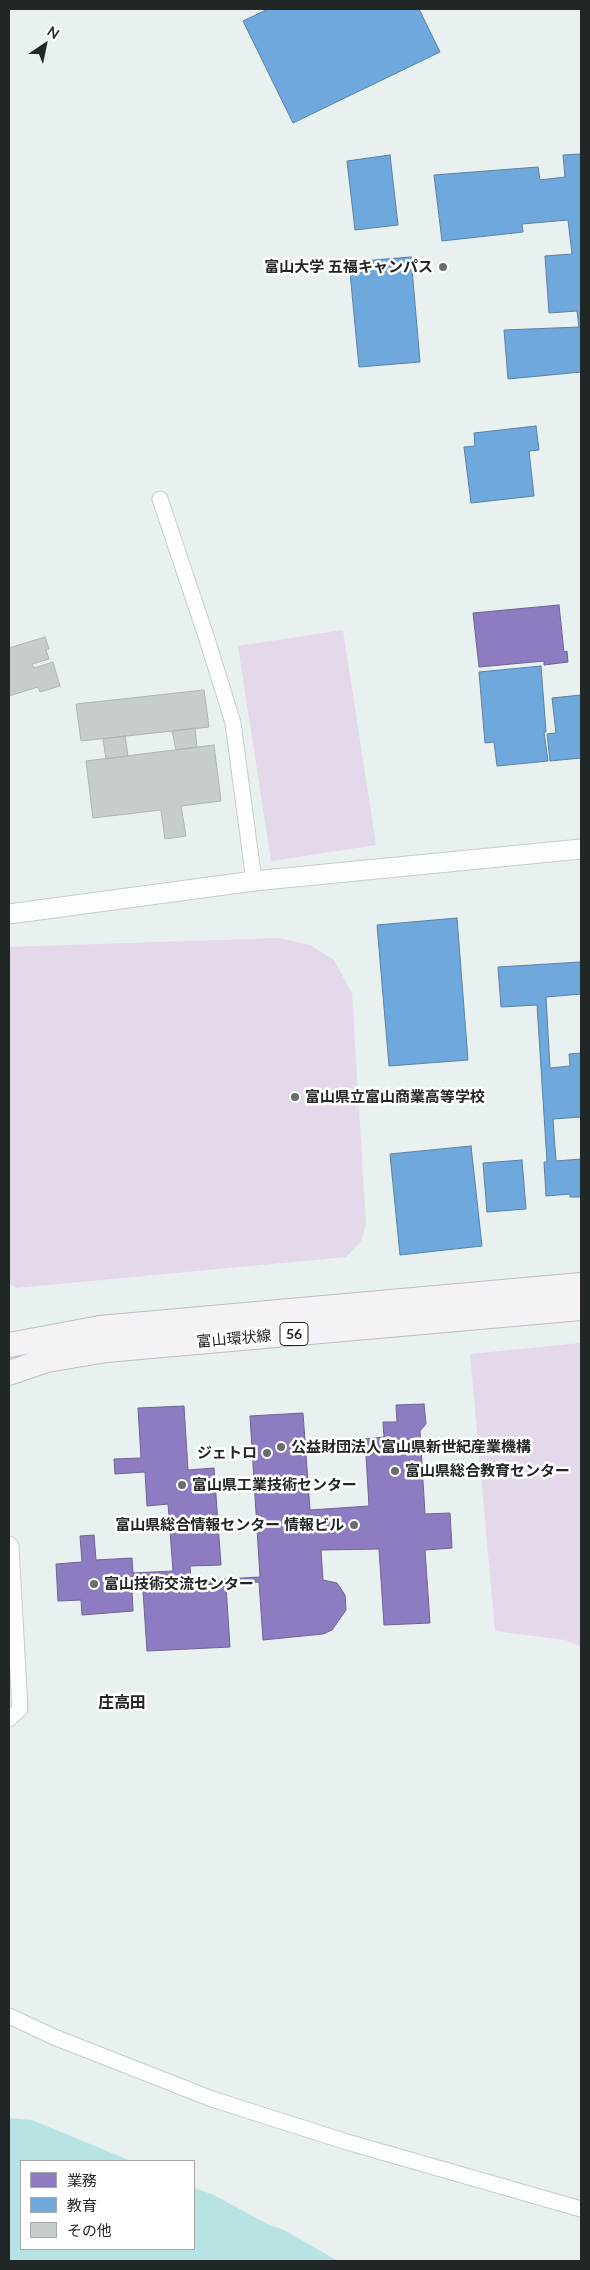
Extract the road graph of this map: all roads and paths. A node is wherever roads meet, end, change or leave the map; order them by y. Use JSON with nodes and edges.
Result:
{"nodes":[{"id":1,"x":160,"y":498,"type":"dead end"},
{"id":2,"x":581,"y":849,"type":"edge"},
{"id":3,"x":254,"y":881,"type":"junction"},
{"id":4,"x":9,"y":914,"type":"edge"},
{"id":5,"x":581,"y":1285,"type":"edge"},
{"id":6,"x":581,"y":1308,"type":"edge"},
{"id":7,"x":9,"y":1345,"type":"edge"},
{"id":8,"x":9,"y":1373,"type":"edge"},
{"id":9,"x":9,"y":1544,"type":"edge"},
{"id":10,"x":9,"y":1719,"type":"edge"},
{"id":11,"x":9,"y":2016,"type":"edge"},
{"id":12,"x":581,"y":2209,"type":"edge"}],
"edges":[{"from":1,"to":3,"type":"street"},
{"from":2,"to":3,"type":"street"},
{"from":3,"to":4,"type":"street"},
{"from":5,"to":7,"type":"main road","name":"富山環状線","number":"56"},
{"from":6,"to":8,"type":"main road","name":"富山環状線","number":"56"},
{"from":9,"to":10,"type":"street"},
{"from":11,"to":12,"type":"street"}]}
